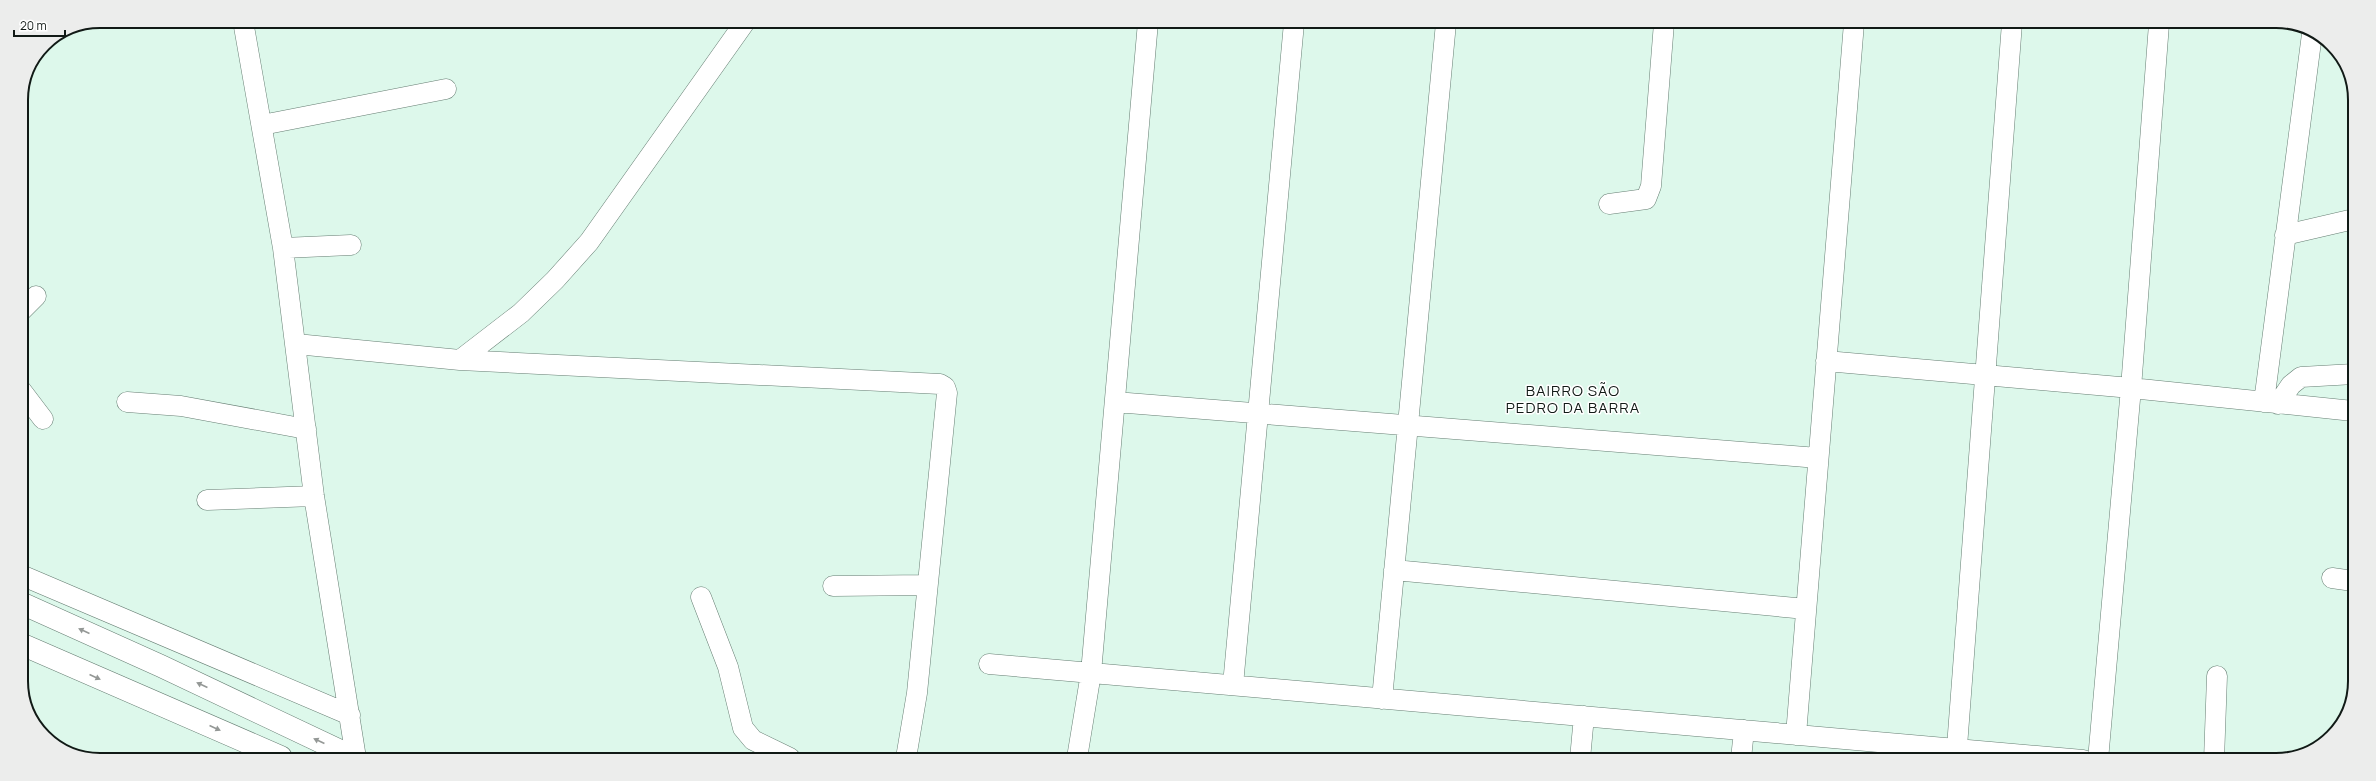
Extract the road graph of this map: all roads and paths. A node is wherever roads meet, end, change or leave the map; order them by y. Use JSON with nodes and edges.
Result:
{"nodes":[{"id":1,"x":244,"y":28,"type":"edge"},
{"id":2,"x":741,"y":28,"type":"edge"},
{"id":3,"x":1147,"y":28,"type":"edge"},
{"id":4,"x":1293,"y":28,"type":"edge"},
{"id":5,"x":1446,"y":28,"type":"edge"},
{"id":6,"x":1664,"y":28,"type":"edge"},
{"id":7,"x":1854,"y":28,"type":"edge"},
{"id":8,"x":2012,"y":28,"type":"edge"},
{"id":9,"x":2159,"y":28,"type":"edge"},
{"id":10,"x":2311,"y":38,"type":"edge"},
{"id":11,"x":446,"y":89,"type":"dead end"},
{"id":12,"x":262,"y":125,"type":"junction"},
{"id":13,"x":1609,"y":204,"type":"dead end"},
{"id":14,"x":2348,"y":220,"type":"edge"},
{"id":15,"x":2285,"y":235,"type":"junction"},
{"id":16,"x":351,"y":245,"type":"dead end"},
{"id":17,"x":283,"y":248,"type":"junction"},
{"id":18,"x":36,"y":296,"type":"dead end"},
{"id":19,"x":28,"y":304,"type":"edge"},
{"id":20,"x":296,"y":344,"type":"junction"},
{"id":21,"x":460,"y":360,"type":"junction"},
{"id":22,"x":1826,"y":361,"type":"junction"},
{"id":23,"x":2348,"y":374,"type":"edge"},
{"id":24,"x":1985,"y":375,"type":"junction"},
{"id":25,"x":2131,"y":388,"type":"junction"},
{"id":26,"x":28,"y":399,"type":"edge"},
{"id":27,"x":127,"y":402,"type":"dead end"},
{"id":28,"x":1115,"y":402,"type":"junction"},
{"id":29,"x":2271,"y":403,"type":"junction"},
{"id":30,"x":2348,"y":410,"type":"edge"},
{"id":31,"x":1258,"y":413,"type":"junction"},
{"id":32,"x":43,"y":418,"type":"dead end"},
{"id":33,"x":1408,"y":426,"type":"junction"},
{"id":34,"x":306,"y":429,"type":"junction"},
{"id":35,"x":1818,"y":458,"type":"junction"},
{"id":36,"x":314,"y":496,"type":"junction"},
{"id":37,"x":207,"y":500,"type":"dead end"},
{"id":38,"x":1394,"y":570,"type":"junction"},
{"id":39,"x":2332,"y":578,"type":"dead end"},
{"id":40,"x":28,"y":579,"type":"edge"},
{"id":41,"x":2348,"y":580,"type":"edge"},
{"id":42,"x":927,"y":585,"type":"junction"},
{"id":43,"x":833,"y":586,"type":"dead end"},
{"id":44,"x":701,"y":598,"type":"dead end"},
{"id":45,"x":28,"y":606,"type":"edge"},
{"id":46,"x":1806,"y":609,"type":"junction"},
{"id":47,"x":28,"y":647,"type":"edge"},
{"id":48,"x":989,"y":664,"type":"dead end"},
{"id":49,"x":1091,"y":673,"type":"junction"},
{"id":50,"x":2217,"y":676,"type":"dead end"},
{"id":51,"x":1233,"y":686,"type":"junction"},
{"id":52,"x":1382,"y":699,"type":"junction"},
{"id":53,"x":350,"y":716,"type":"junction"},
{"id":54,"x":1584,"y":716,"type":"junction"},
{"id":55,"x":1744,"y":730,"type":"junction"},
{"id":56,"x":1796,"y":734,"type":"junction"},
{"id":57,"x":270,"y":753,"type":"edge"},
{"id":58,"x":345,"y":753,"type":"edge"},
{"id":59,"x":354,"y":753,"type":"edge"},
{"id":60,"x":780,"y":753,"type":"edge"},
{"id":61,"x":907,"y":753,"type":"edge"},
{"id":62,"x":1078,"y":753,"type":"edge"},
{"id":63,"x":1581,"y":753,"type":"edge"},
{"id":64,"x":1742,"y":753,"type":"edge"},
{"id":65,"x":1948,"y":753,"type":"edge"},
{"id":66,"x":1956,"y":753,"type":"edge"},
{"id":67,"x":2099,"y":753,"type":"edge"},
{"id":68,"x":2214,"y":753,"type":"edge"}],
"edges":[{"from":1,"to":12,"type":"street"},
{"from":2,"to":21,"type":"street"},
{"from":3,"to":28,"type":"street"},
{"from":4,"to":31,"type":"street"},
{"from":5,"to":33,"type":"street"},
{"from":6,"to":13,"type":"street"},
{"from":7,"to":22,"type":"street"},
{"from":8,"to":24,"type":"street"},
{"from":9,"to":25,"type":"street"},
{"from":10,"to":15,"type":"street"},
{"from":11,"to":12,"type":"street"},
{"from":12,"to":17,"type":"street"},
{"from":14,"to":15,"type":"street"},
{"from":15,"to":29,"type":"street"},
{"from":16,"to":17,"type":"street"},
{"from":17,"to":20,"type":"street"},
{"from":18,"to":19,"type":"street"},
{"from":20,"to":21,"type":"street"},
{"from":20,"to":34,"type":"street"},
{"from":21,"to":42,"type":"street"},
{"from":22,"to":24,"type":"street"},
{"from":22,"to":35,"type":"street"},
{"from":23,"to":29,"type":"street"},
{"from":24,"to":25,"type":"street"},
{"from":24,"to":66,"type":"street"},
{"from":25,"to":29,"type":"street"},
{"from":25,"to":67,"type":"street"},
{"from":26,"to":32,"type":"street"},
{"from":27,"to":34,"type":"street"},
{"from":28,"to":31,"type":"street"},
{"from":28,"to":49,"type":"street"},
{"from":29,"to":30,"type":"street"},
{"from":31,"to":33,"type":"street"},
{"from":31,"to":51,"type":"street"},
{"from":33,"to":35,"type":"street"},
{"from":33,"to":38,"type":"street"},
{"from":34,"to":36,"type":"street"},
{"from":35,"to":46,"type":"street"},
{"from":36,"to":37,"type":"street"},
{"from":36,"to":53,"type":"street"},
{"from":38,"to":46,"type":"street"},
{"from":38,"to":52,"type":"street"},
{"from":39,"to":41,"type":"street"},
{"from":40,"to":53,"type":"street"},
{"from":42,"to":43,"type":"street"},
{"from":42,"to":61,"type":"street"},
{"from":44,"to":60,"type":"street"},
{"from":58,"to":45,"type":"main road","one_way":true},
{"from":46,"to":56,"type":"street"},
{"from":47,"to":57,"type":"main road","one_way":true},
{"from":48,"to":49,"type":"street"},
{"from":49,"to":51,"type":"street"},
{"from":49,"to":62,"type":"street"},
{"from":50,"to":68,"type":"street"},
{"from":51,"to":52,"type":"street"},
{"from":52,"to":54,"type":"street"},
{"from":53,"to":59,"type":"street"},
{"from":54,"to":55,"type":"street"},
{"from":54,"to":63,"type":"street"},
{"from":55,"to":56,"type":"street"},
{"from":55,"to":64,"type":"street"},
{"from":56,"to":65,"type":"street"}]}
